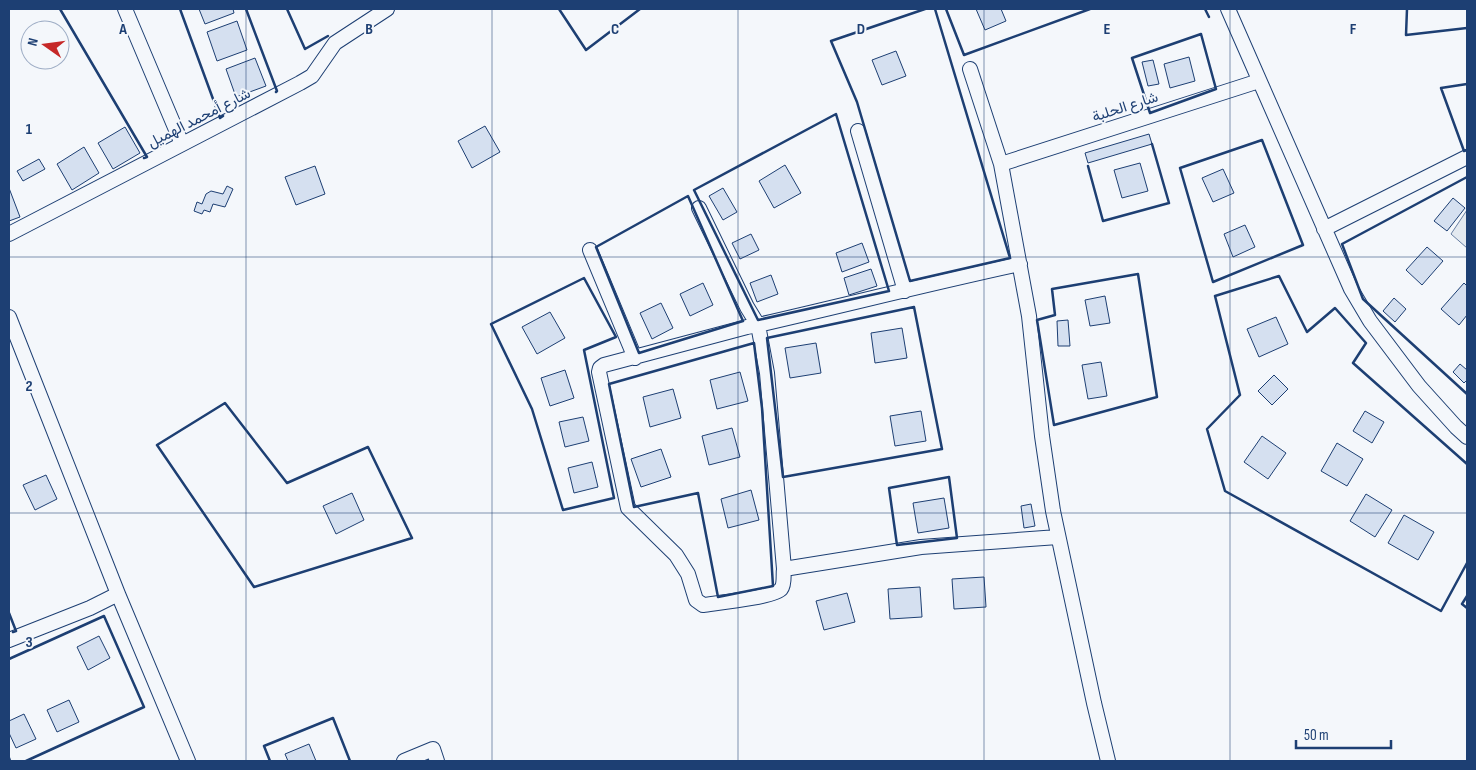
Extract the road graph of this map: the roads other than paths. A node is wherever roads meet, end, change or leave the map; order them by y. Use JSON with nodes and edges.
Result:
{"nodes":[{"id":1,"x":125,"y":9,"type":"edge"},
{"id":2,"x":387,"y":9,"type":"edge"},
{"id":3,"x":1228,"y":9,"type":"edge"},
{"id":4,"x":970,"y":69,"type":"dead end"},
{"id":5,"x":1259,"y":81,"type":"junction"},
{"id":6,"x":858,"y":131,"type":"dead end"},
{"id":7,"x":182,"y":144,"type":"junction"},
{"id":8,"x":1467,"y":157,"type":"edge"},
{"id":9,"x":1001,"y":164,"type":"junction"},
{"id":10,"x":700,"y":208,"type":"dead end"},
{"id":11,"x":1324,"y":229,"type":"junction"},
{"id":12,"x":9,"y":234,"type":"edge"},
{"id":13,"x":590,"y":250,"type":"dead end"},
{"id":14,"x":1020,"y":264,"type":"junction"},
{"id":15,"x":905,"y":291,"type":"junction"},
{"id":16,"x":9,"y":317,"type":"edge"},
{"id":17,"x":758,"y":325,"type":"junction"},
{"id":18,"x":635,"y":358,"type":"junction"},
{"id":19,"x":1467,"y":437,"type":"edge"},
{"id":20,"x":1058,"y":537,"type":"junction"},
{"id":21,"x":784,"y":569,"type":"junction"},
{"id":22,"x":118,"y":594,"type":"junction"},
{"id":23,"x":9,"y":640,"type":"edge"},
{"id":24,"x":188,"y":761,"type":"edge"},
{"id":25,"x":404,"y":761,"type":"edge"},
{"id":26,"x":437,"y":761,"type":"edge"},
{"id":27,"x":1108,"y":761,"type":"edge"}],
"edges":[{"from":1,"to":7,"type":"street"},
{"from":2,"to":7,"type":"street","name":"شارع أمحمد الهميل"},
{"from":3,"to":5,"type":"street"},
{"from":4,"to":9,"type":"street"},
{"from":5,"to":9,"type":"street","name":"شارع الحلبة"},
{"from":5,"to":11,"type":"street"},
{"from":6,"to":15,"type":"street"},
{"from":7,"to":12,"type":"street","name":"شارع أمحمد الهميل"},
{"from":8,"to":11,"type":"street"},
{"from":9,"to":14,"type":"street"},
{"from":10,"to":17,"type":"street"},
{"from":11,"to":19,"type":"street"},
{"from":13,"to":18,"type":"street"},
{"from":14,"to":15,"type":"street"},
{"from":14,"to":20,"type":"street"},
{"from":15,"to":17,"type":"street"},
{"from":16,"to":22,"type":"street"},
{"from":17,"to":18,"type":"street"},
{"from":17,"to":21,"type":"street"},
{"from":18,"to":21,"type":"street"},
{"from":20,"to":21,"type":"street"},
{"from":20,"to":27,"type":"street"},
{"from":22,"to":23,"type":"street"},
{"from":22,"to":24,"type":"street"},
{"from":25,"to":26,"type":"street"}]}
